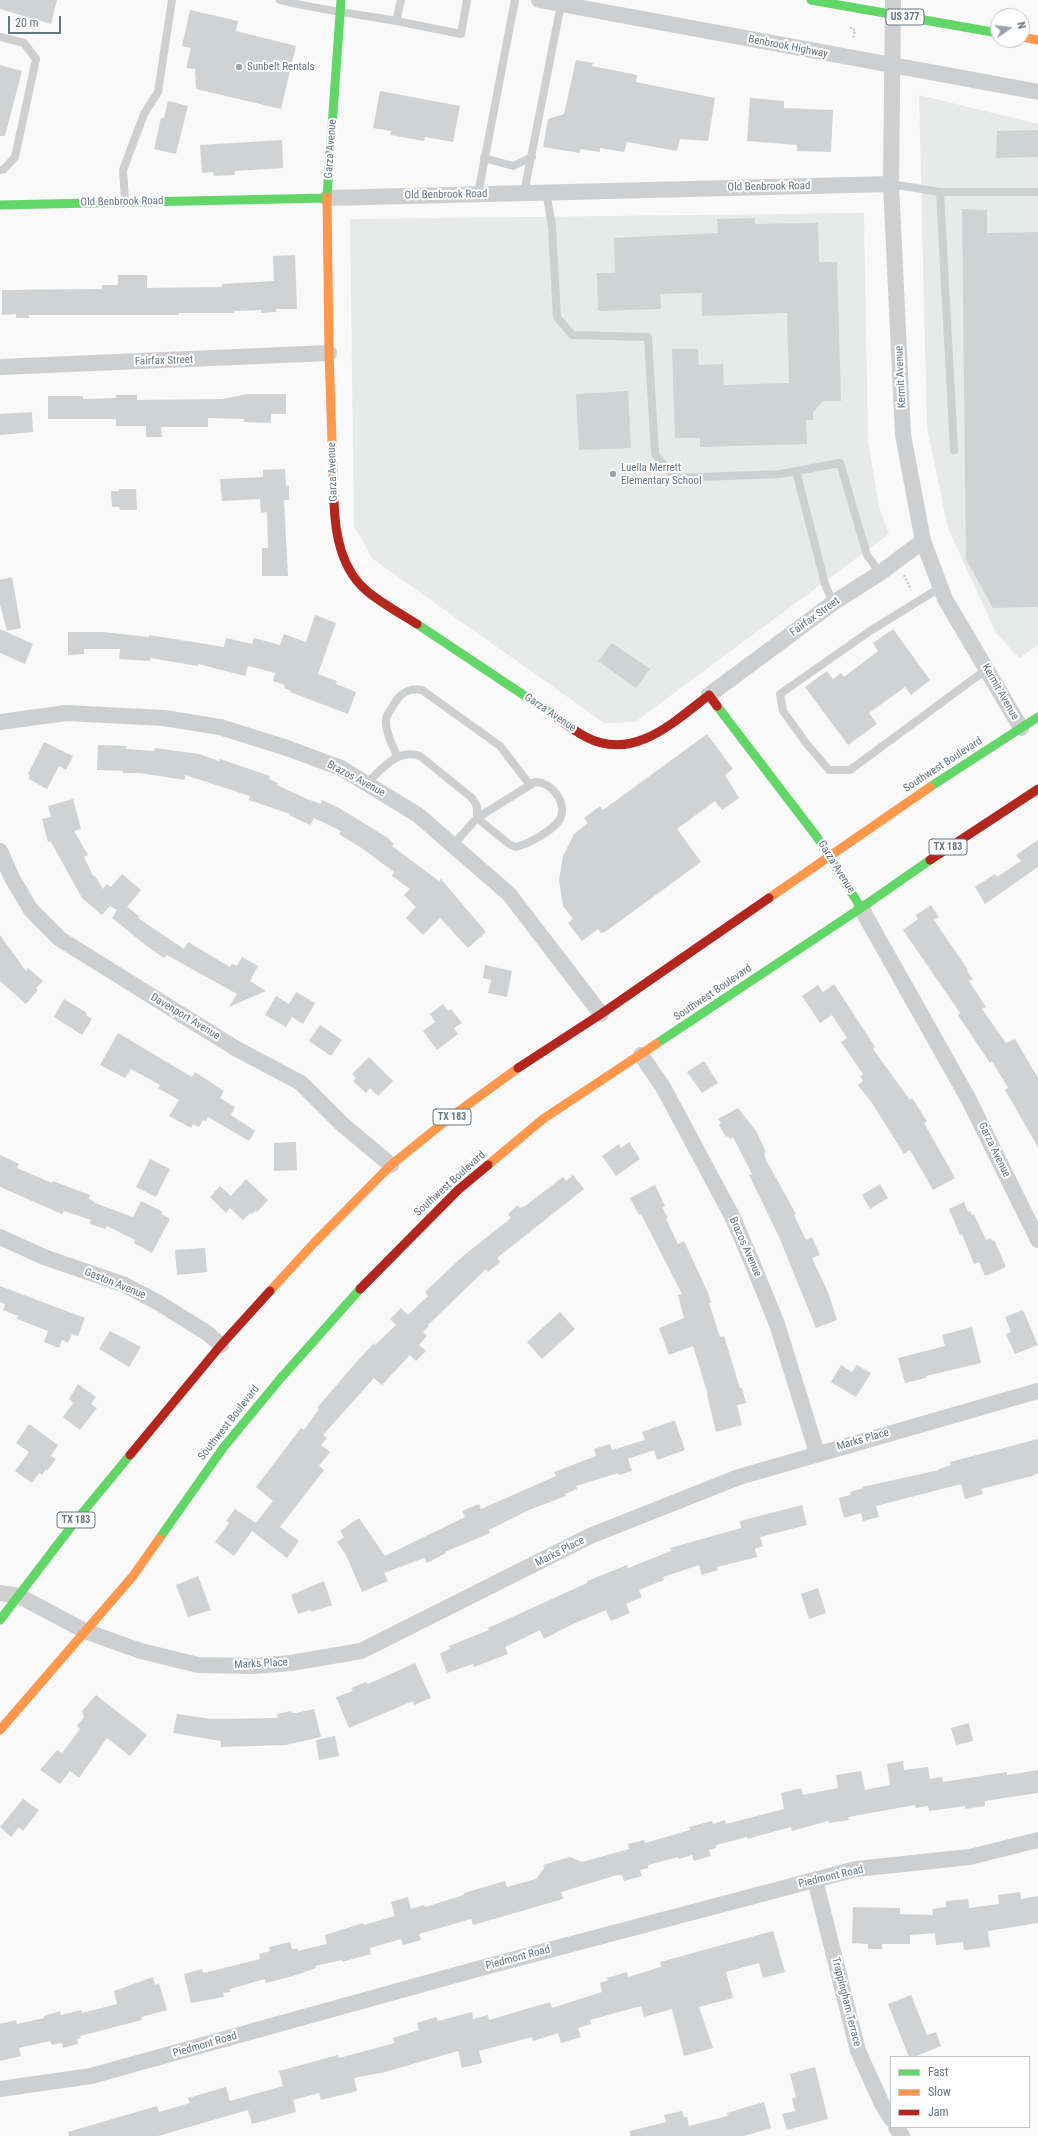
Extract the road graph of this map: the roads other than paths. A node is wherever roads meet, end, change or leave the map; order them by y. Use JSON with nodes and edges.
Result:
{"nodes":[{"id":1,"x":172,"y":0,"type":"edge"},
{"id":2,"x":280,"y":0,"type":"edge"},
{"id":3,"x":341,"y":0,"type":"edge"},
{"id":4,"x":401,"y":0,"type":"edge"},
{"id":5,"x":467,"y":0,"type":"edge"},
{"id":6,"x":515,"y":0,"type":"edge"},
{"id":7,"x":539,"y":0,"type":"edge"},
{"id":8,"x":811,"y":0,"type":"edge"},
{"id":9,"x":561,"y":4,"type":"junction"},
{"id":10,"x":893,"y":8,"type":"edge"},
{"id":11,"x":340,"y":10,"type":"junction"},
{"id":12,"x":396,"y":21,"type":"junction"},
{"id":13,"x":990,"y":31,"type":"edge"},
{"id":14,"x":0,"y":37,"type":"edge"},
{"id":15,"x":892,"y":66,"type":"junction"},
{"id":16,"x":1038,"y":92,"type":"edge"},
{"id":17,"x":532,"y":157,"type":"junction"},
{"id":18,"x":484,"y":158,"type":"junction"},
{"id":19,"x":0,"y":170,"type":"edge"},
{"id":20,"x":891,"y":184,"type":"junction"},
{"id":21,"x":546,"y":192,"type":"junction"},
{"id":22,"x":940,"y":192,"type":"junction"},
{"id":23,"x":1038,"y":192,"type":"edge"},
{"id":24,"x":524,"y":193,"type":"junction"},
{"id":25,"x":478,"y":194,"type":"junction"},
{"id":26,"x":327,"y":198,"type":"junction"},
{"id":27,"x":125,"y":202,"type":"junction"},
{"id":28,"x":0,"y":205,"type":"edge"},
{"id":29,"x":329,"y":353,"type":"junction"},
{"id":30,"x":0,"y":367,"type":"edge"},
{"id":31,"x":954,"y":450,"type":"dead end"},
{"id":32,"x":796,"y":471,"type":"junction"},
{"id":33,"x":923,"y":541,"type":"junction"},
{"id":34,"x":880,"y":573,"type":"junction"},
{"id":35,"x":941,"y":587,"type":"junction"},
{"id":36,"x":833,"y":604,"type":"junction"},
{"id":37,"x":987,"y":669,"type":"junction"},
{"id":38,"x":709,"y":695,"type":"junction"},
{"id":39,"x":1038,"y":717,"type":"edge"},
{"id":40,"x":0,"y":722,"type":"edge"},
{"id":41,"x":1020,"y":728,"type":"junction"},
{"id":42,"x":397,"y":756,"type":"junction"},
{"id":43,"x":367,"y":783,"type":"junction"},
{"id":44,"x":530,"y":785,"type":"junction"},
{"id":45,"x":1038,"y":789,"type":"edge"},
{"id":46,"x":477,"y":818,"type":"junction"},
{"id":47,"x":453,"y":846,"type":"junction"},
{"id":48,"x":0,"y":851,"type":"edge"},
{"id":49,"x":830,"y":857,"type":"junction"},
{"id":50,"x":861,"y":908,"type":"junction"},
{"id":51,"x":601,"y":1014,"type":"junction"},
{"id":52,"x":641,"y":1055,"type":"junction"},
{"id":53,"x":391,"y":1165,"type":"junction"},
{"id":54,"x":0,"y":1237,"type":"edge"},
{"id":55,"x":1038,"y":1240,"type":"edge"},
{"id":56,"x":221,"y":1345,"type":"junction"},
{"id":57,"x":1038,"y":1391,"type":"edge"},
{"id":58,"x":817,"y":1453,"type":"junction"},
{"id":59,"x":0,"y":1593,"type":"edge"},
{"id":60,"x":19,"y":1596,"type":"junction"},
{"id":61,"x":0,"y":1620,"type":"edge"},
{"id":62,"x":85,"y":1630,"type":"junction"},
{"id":63,"x":0,"y":1730,"type":"edge"},
{"id":64,"x":1038,"y":1840,"type":"edge"},
{"id":65,"x":815,"y":1880,"type":"junction"},
{"id":66,"x":0,"y":2089,"type":"edge"},
{"id":67,"x":890,"y":2117,"type":"edge"}],
"edges":[{"from":1,"to":27,"type":"lane"},
{"from":2,"to":11,"type":"lane"},
{"from":3,"to":11,"type":"main road","name":"Garza Avenue"},
{"from":4,"to":12,"type":"lane"},
{"from":5,"to":12,"type":"lane"},
{"from":6,"to":18,"type":"lane"},
{"from":7,"to":9,"type":"street","name":"Benbrook Highway"},
{"from":8,"to":10,"type":"main road","number":"US 377"},
{"from":9,"to":15,"type":"street","name":"Benbrook Highway"},
{"from":9,"to":17,"type":"lane"},
{"from":10,"to":13,"type":"main road","number":"US 377"},
{"from":10,"to":15,"type":"street","name":"Kermit Avenue"},
{"from":11,"to":12,"type":"lane"},
{"from":11,"to":26,"type":"main road","name":"Garza Avenue"},
{"from":14,"to":19,"type":"lane"},
{"from":15,"to":16,"type":"street","name":"Benbrook Highway"},
{"from":15,"to":20,"type":"street","name":"Kermit Avenue"},
{"from":17,"to":18,"type":"lane"},
{"from":17,"to":24,"type":"lane"},
{"from":18,"to":25,"type":"lane"},
{"from":20,"to":21,"type":"street","name":"Old Benbrook Road"},
{"from":20,"to":22,"type":"lane"},
{"from":20,"to":33,"type":"street","name":"Kermit Avenue"},
{"from":21,"to":24,"type":"street","name":"Old Benbrook Road"},
{"from":21,"to":32,"type":"lane"},
{"from":22,"to":23,"type":"lane"},
{"from":22,"to":31,"type":"lane"},
{"from":24,"to":25,"type":"street","name":"Old Benbrook Road"},
{"from":25,"to":26,"type":"street","name":"Old Benbrook Road"},
{"from":26,"to":27,"type":"main road","name":"Old Benbrook Road"},
{"from":26,"to":29,"type":"main road","name":"Garza Avenue"},
{"from":27,"to":28,"type":"main road","name":"Old Benbrook Road"},
{"from":29,"to":30,"type":"street","name":"Fairfax Street"},
{"from":29,"to":38,"type":"main road","name":"Garza Avenue"},
{"from":32,"to":34,"type":"lane"},
{"from":32,"to":36,"type":"lane"},
{"from":33,"to":34,"type":"street","name":"Fairfax Street"},
{"from":33,"to":35,"type":"street","name":"Kermit Avenue"},
{"from":34,"to":36,"type":"street","name":"Fairfax Street"},
{"from":35,"to":37,"type":"street","name":"Kermit Avenue"},
{"from":35,"to":37,"type":"lane"},
{"from":36,"to":38,"type":"street","name":"Fairfax Street"},
{"from":37,"to":41,"type":"street","name":"Kermit Avenue"},
{"from":38,"to":49,"type":"main road","name":"Garza Avenue"},
{"from":39,"to":41,"type":"main road","name":"Southwest Boulevard","number":"TX 183"},
{"from":40,"to":43,"type":"street","name":"Brazos Avenue"},
{"from":41,"to":49,"type":"main road","name":"Southwest Boulevard","number":"TX 183"},
{"from":42,"to":43,"type":"lane"},
{"from":42,"to":44,"type":"lane"},
{"from":42,"to":46,"type":"lane"},
{"from":43,"to":47,"type":"street","name":"Brazos Avenue"},
{"from":44,"to":46,"type":"lane"},
{"from":44,"to":46,"type":"lane"},
{"from":45,"to":50,"type":"main road","name":"Southwest Boulevard","number":"TX 183"},
{"from":46,"to":47,"type":"lane"},
{"from":47,"to":51,"type":"street","name":"Brazos Avenue"},
{"from":48,"to":53,"type":"street","name":"Davenport Avenue"},
{"from":49,"to":50,"type":"main road","name":"Garza Avenue"},
{"from":49,"to":51,"type":"main road","name":"Southwest Boulevard","number":"TX 183"},
{"from":50,"to":52,"type":"main road","name":"Southwest Boulevard","number":"TX 183"},
{"from":50,"to":55,"type":"street","name":"Garza Avenue"},
{"from":51,"to":53,"type":"main road","name":"Southwest Boulevard","number":"TX 183"},
{"from":52,"to":58,"type":"street","name":"Brazos Avenue"},
{"from":52,"to":62,"type":"main road","name":"Southwest Boulevard","number":"TX 183"},
{"from":53,"to":56,"type":"main road","name":"Southwest Boulevard","number":"TX 183"},
{"from":54,"to":56,"type":"street","name":"Gaston Avenue"},
{"from":56,"to":60,"type":"main road","name":"Southwest Boulevard","number":"TX 183"},
{"from":57,"to":58,"type":"street","name":"Marks Place"},
{"from":58,"to":62,"type":"street","name":"Marks Place"},
{"from":59,"to":60,"type":"street","name":"Marks Place"},
{"from":60,"to":61,"type":"main road","name":"Southwest Boulevard","number":"TX 183"},
{"from":60,"to":62,"type":"street","name":"Marks Place"},
{"from":62,"to":63,"type":"main road","name":"Southwest Boulevard","number":"TX 183"},
{"from":64,"to":65,"type":"street","name":"Piedmont Road"},
{"from":65,"to":66,"type":"street","name":"Piedmont Road"},
{"from":65,"to":67,"type":"street","name":"Trappingham Terrace"}]}
